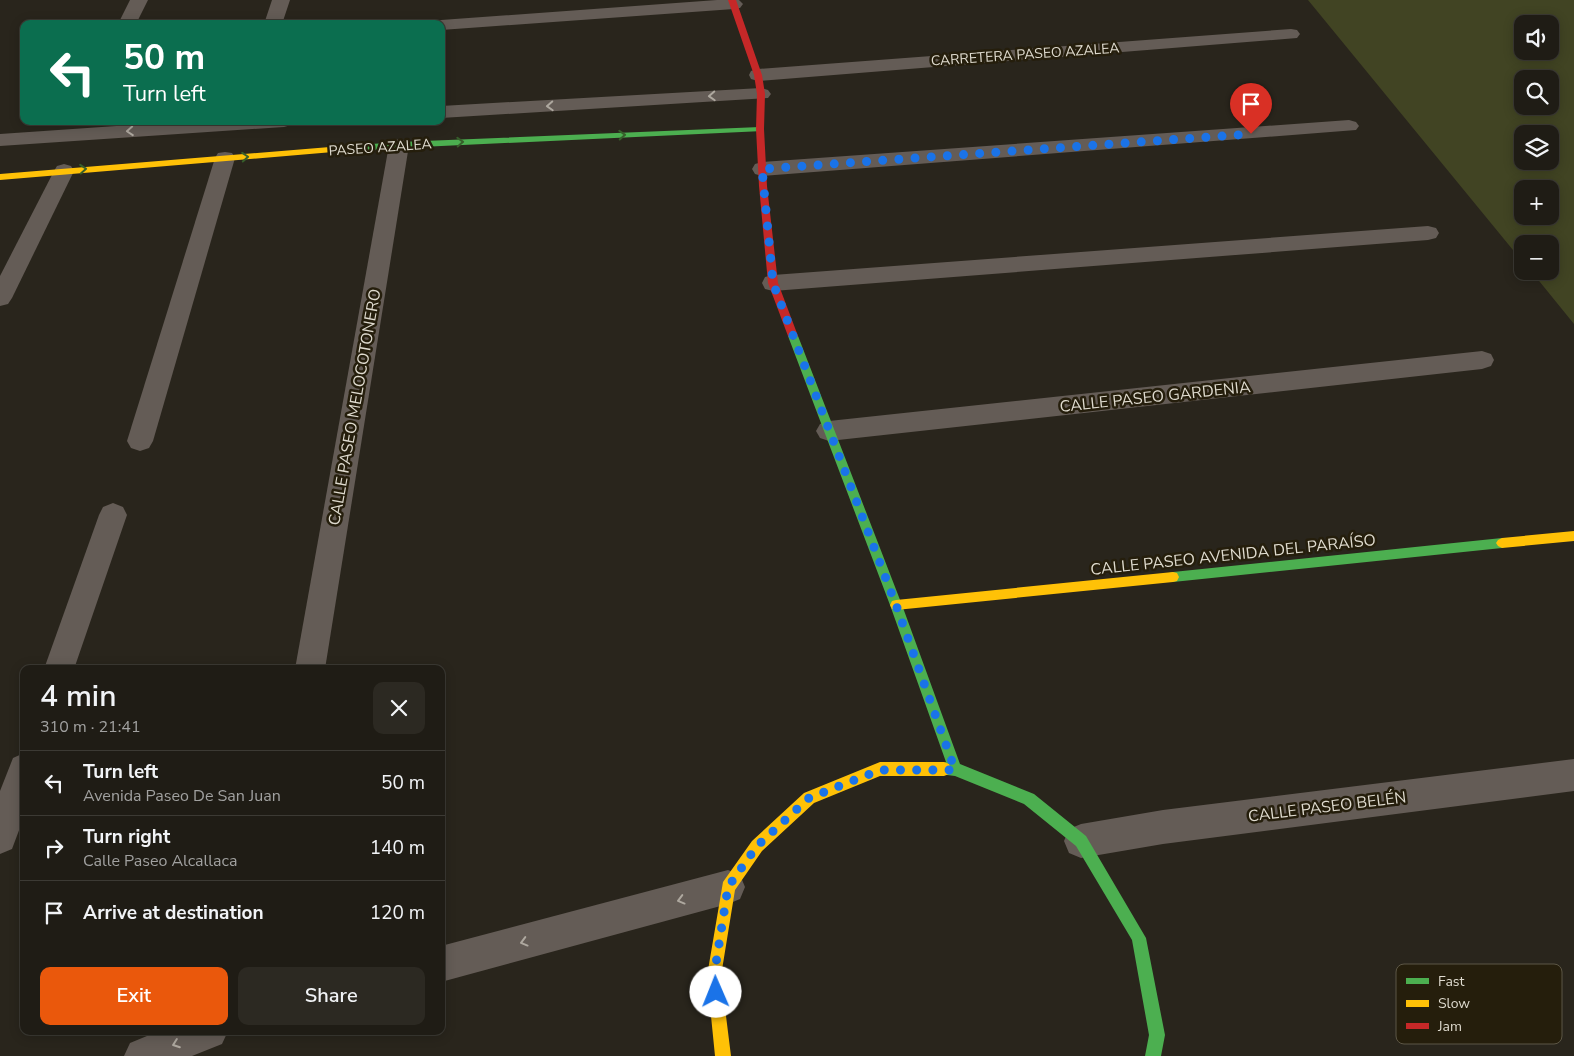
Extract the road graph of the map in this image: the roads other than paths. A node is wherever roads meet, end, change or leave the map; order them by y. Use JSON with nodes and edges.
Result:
{"nodes":[{"id":1,"x":139,"y":0,"type":"edge"},
{"id":2,"x":281,"y":0,"type":"edge"},
{"id":3,"x":733,"y":2,"type":"edge"},
{"id":4,"x":129,"y":20,"type":"edge"},
{"id":5,"x":274,"y":20,"type":"edge"},
{"id":6,"x":445,"y":25,"type":"edge"},
{"id":7,"x":1291,"y":34,"type":"dead end"},
{"id":8,"x":759,"y":84,"type":"junction"},
{"id":9,"x":445,"y":112,"type":"edge"},
{"id":10,"x":160,"y":125,"type":"edge"},
{"id":11,"x":1349,"y":126,"type":"dead end"},
{"id":12,"x":76,"y":128,"type":"edge"},
{"id":13,"x":760,"y":129,"type":"junction"},
{"id":14,"x":0,"y":140,"type":"edge"},
{"id":15,"x":398,"y":145,"type":"junction"},
{"id":16,"x":226,"y":158,"type":"junction"},
{"id":17,"x":64,"y":171,"type":"junction"},
{"id":18,"x":0,"y":177,"type":"edge"},
{"id":19,"x":762,"y":177,"type":"junction"},
{"id":20,"x":1428,"y":233,"type":"dead end"},
{"id":21,"x":773,"y":283,"type":"junction"},
{"id":22,"x":0,"y":298,"type":"edge"},
{"id":23,"x":1482,"y":360,"type":"dead end"},
{"id":24,"x":828,"y":431,"type":"junction"},
{"id":25,"x":140,"y":441,"type":"dead end"},
{"id":26,"x":113,"y":514,"type":"dead end"},
{"id":27,"x":1574,"y":536,"type":"edge"},
{"id":28,"x":896,"y":605,"type":"junction"},
{"id":29,"x":60,"y":665,"type":"edge"},
{"id":30,"x":311,"y":665,"type":"edge"},
{"id":31,"x":955,"y":770,"type":"junction"},
{"id":32,"x":1574,"y":776,"type":"edge"},
{"id":33,"x":20,"y":780,"type":"edge"},
{"id":34,"x":0,"y":837,"type":"edge"},
{"id":35,"x":1081,"y":841,"type":"junction"},
{"id":36,"x":728,"y":887,"type":"junction"},
{"id":37,"x":445,"y":963,"type":"edge"},
{"id":38,"x":198,"y":1035,"type":"edge"},
{"id":39,"x":142,"y":1056,"type":"edge"},
{"id":40,"x":723,"y":1056,"type":"edge"},
{"id":41,"x":1153,"y":1056,"type":"edge"}],
"edges":[{"from":1,"to":4,"type":"street"},
{"from":2,"to":5,"type":"street"},
{"from":3,"to":6,"type":"street"},
{"from":3,"to":8,"type":"street"},
{"from":7,"to":8,"type":"street","name":"CARRETERA PASEO AZALEA"},
{"from":8,"to":9,"type":"street","one_way":true},
{"from":8,"to":13,"type":"street"},
{"from":10,"to":12,"type":"street","one_way":true},
{"from":11,"to":19,"type":"street"},
{"from":12,"to":14,"type":"street"},
{"from":15,"to":13,"type":"street","name":"PASEO AZALEA","one_way":true},
{"from":13,"to":19,"type":"street"},
{"from":16,"to":15,"type":"street","name":"PASEO AZALEA","one_way":true},
{"from":15,"to":30,"type":"street","name":"CALLE PASEO MELOCOTONERO"},
{"from":17,"to":16,"type":"street","name":"PASEO AZALEA","one_way":true},
{"from":16,"to":25,"type":"street"},
{"from":17,"to":18,"type":"street","name":"PASEO AZALEA"},
{"from":17,"to":22,"type":"street"},
{"from":19,"to":21,"type":"street"},
{"from":20,"to":21,"type":"street"},
{"from":21,"to":24,"type":"street"},
{"from":23,"to":24,"type":"street","name":"CALLE PASEO GARDENIA"},
{"from":24,"to":28,"type":"street"},
{"from":26,"to":29,"type":"street"},
{"from":27,"to":28,"type":"street","name":"CALLE PASEO AVENIDA DEL PARAÍSO"},
{"from":28,"to":31,"type":"street"},
{"from":31,"to":35,"type":"street"},
{"from":31,"to":36,"type":"street"},
{"from":32,"to":35,"type":"street","name":"CALLE PASEO BELÉN"},
{"from":33,"to":34,"type":"street"},
{"from":35,"to":41,"type":"street"},
{"from":36,"to":37,"type":"street","one_way":true},
{"from":36,"to":40,"type":"street"},
{"from":38,"to":39,"type":"street","one_way":true}]}
